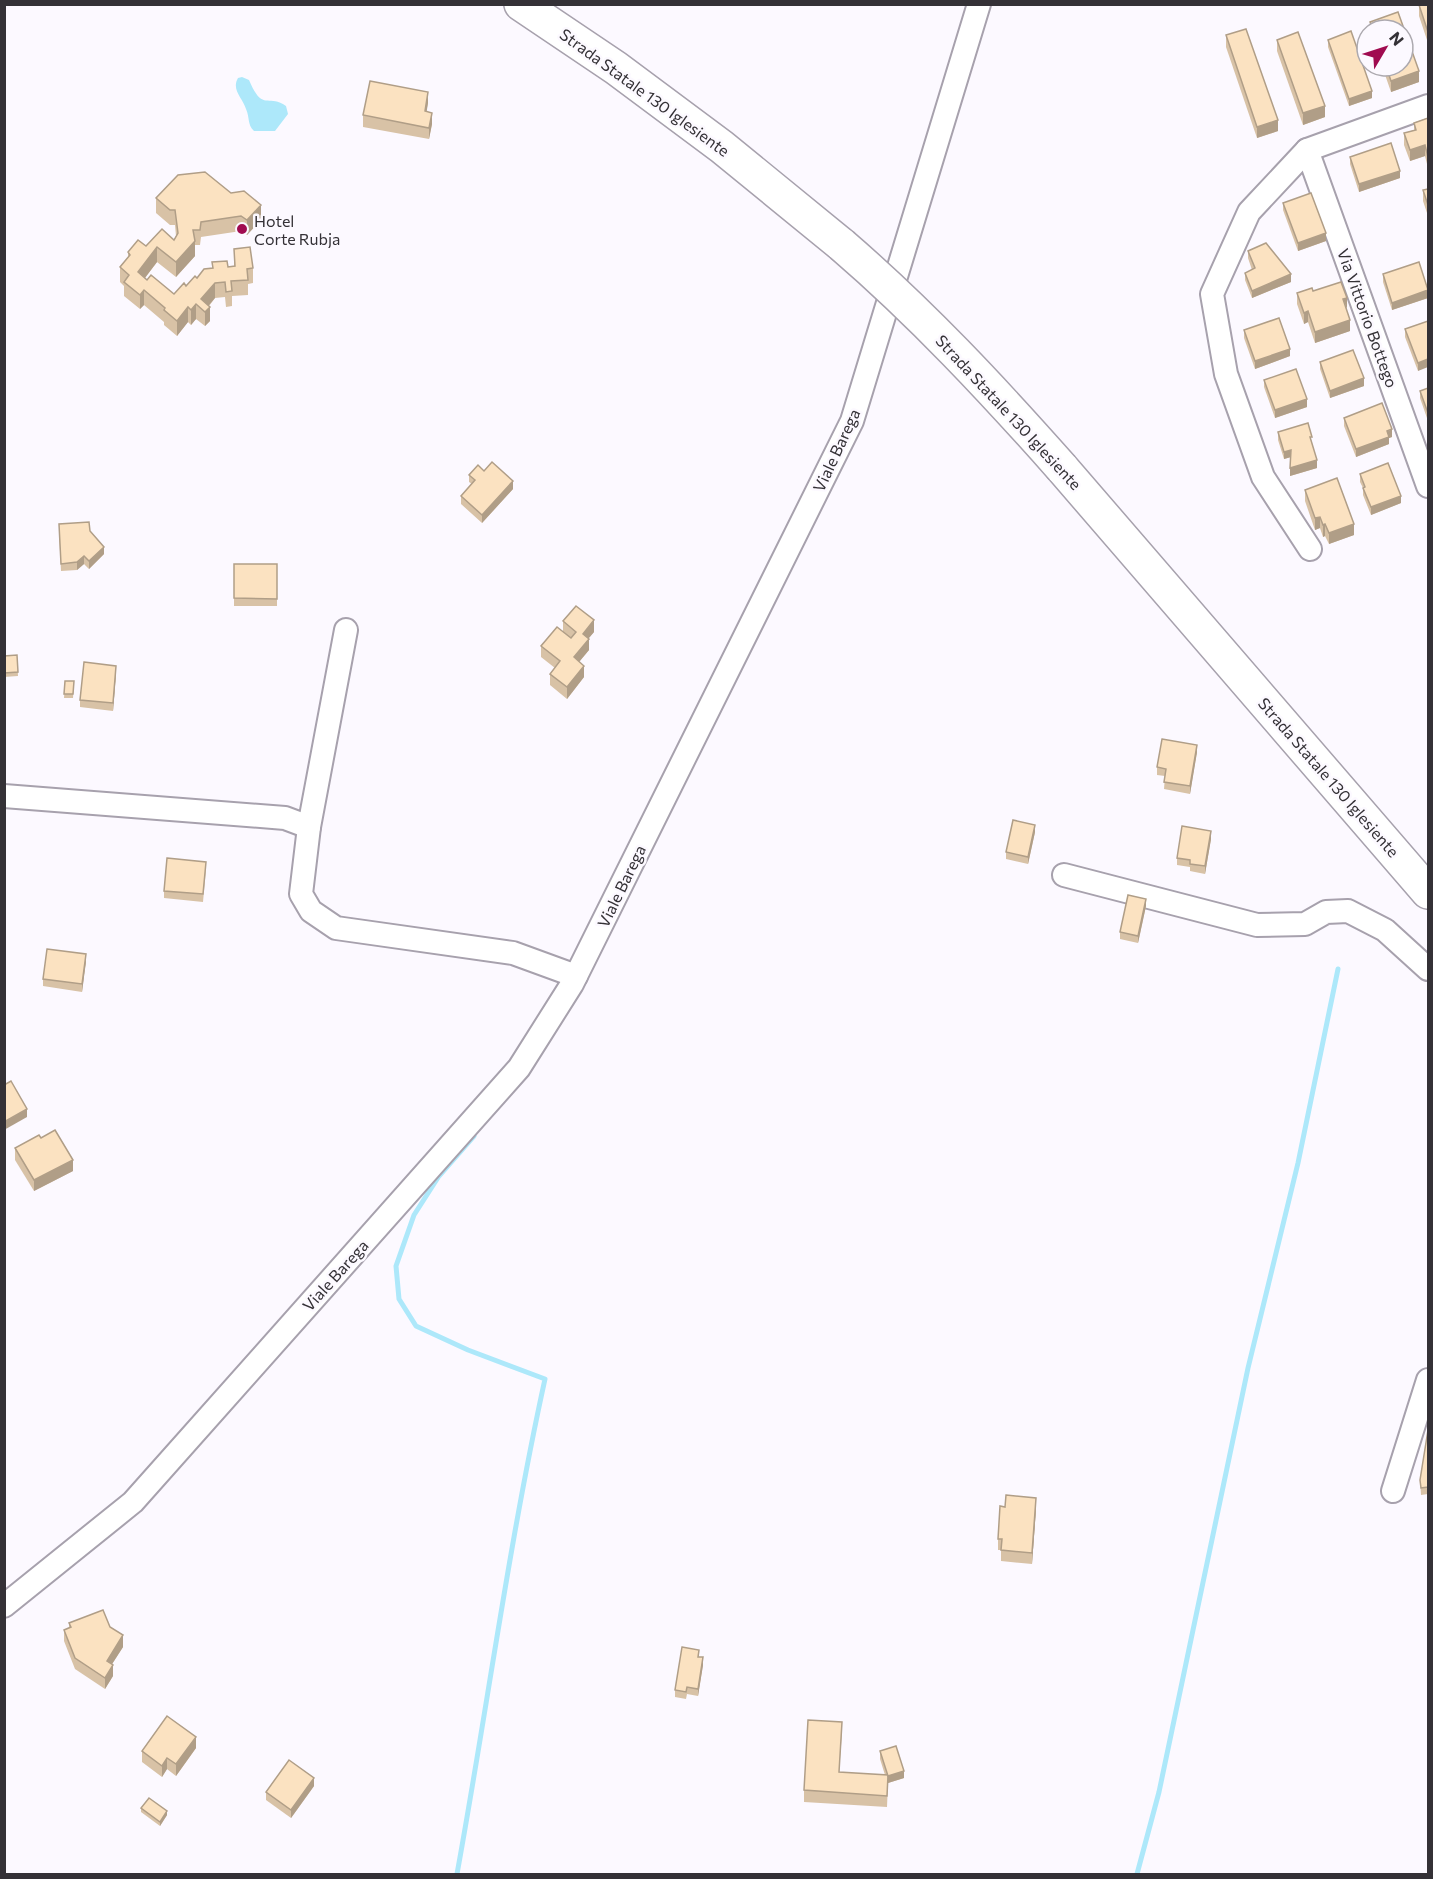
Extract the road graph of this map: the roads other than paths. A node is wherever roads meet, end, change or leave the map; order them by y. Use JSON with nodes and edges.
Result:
{"nodes":[{"id":1,"x":521,"y":4,"type":"edge"},
{"id":2,"x":979,"y":4,"type":"edge"},
{"id":3,"x":1428,"y":106,"type":"edge"},
{"id":4,"x":1307,"y":150,"type":"junction"},
{"id":5,"x":1428,"y":486,"type":"edge"},
{"id":6,"x":1310,"y":549,"type":"dead end"},
{"id":7,"x":346,"y":630,"type":"dead end"},
{"id":8,"x":4,"y":796,"type":"edge"},
{"id":9,"x":309,"y":827,"type":"junction"},
{"id":10,"x":1064,"y":875,"type":"dead end"},
{"id":11,"x":1428,"y":892,"type":"edge"},
{"id":12,"x":1428,"y":969,"type":"edge"},
{"id":13,"x":576,"y":976,"type":"junction"},
{"id":14,"x":1428,"y":1380,"type":"edge"},
{"id":15,"x":1393,"y":1491,"type":"dead end"},
{"id":16,"x":4,"y":1606,"type":"edge"}],
"edges":[{"from":1,"to":11,"type":"highway","name":"Strada Statale 130 Iglesiente","bridge":true},
{"from":2,"to":13,"type":"street","name":"Viale Barega"},
{"from":3,"to":4,"type":"street"},
{"from":4,"to":5,"type":"street","name":"Via Vittorio Bottego"},
{"from":4,"to":6,"type":"street"},
{"from":7,"to":9,"type":"street"},
{"from":8,"to":9,"type":"street"},
{"from":9,"to":13,"type":"street"},
{"from":10,"to":12,"type":"street"},
{"from":13,"to":16,"type":"street","name":"Viale Barega"},
{"from":14,"to":15,"type":"street"}]}
